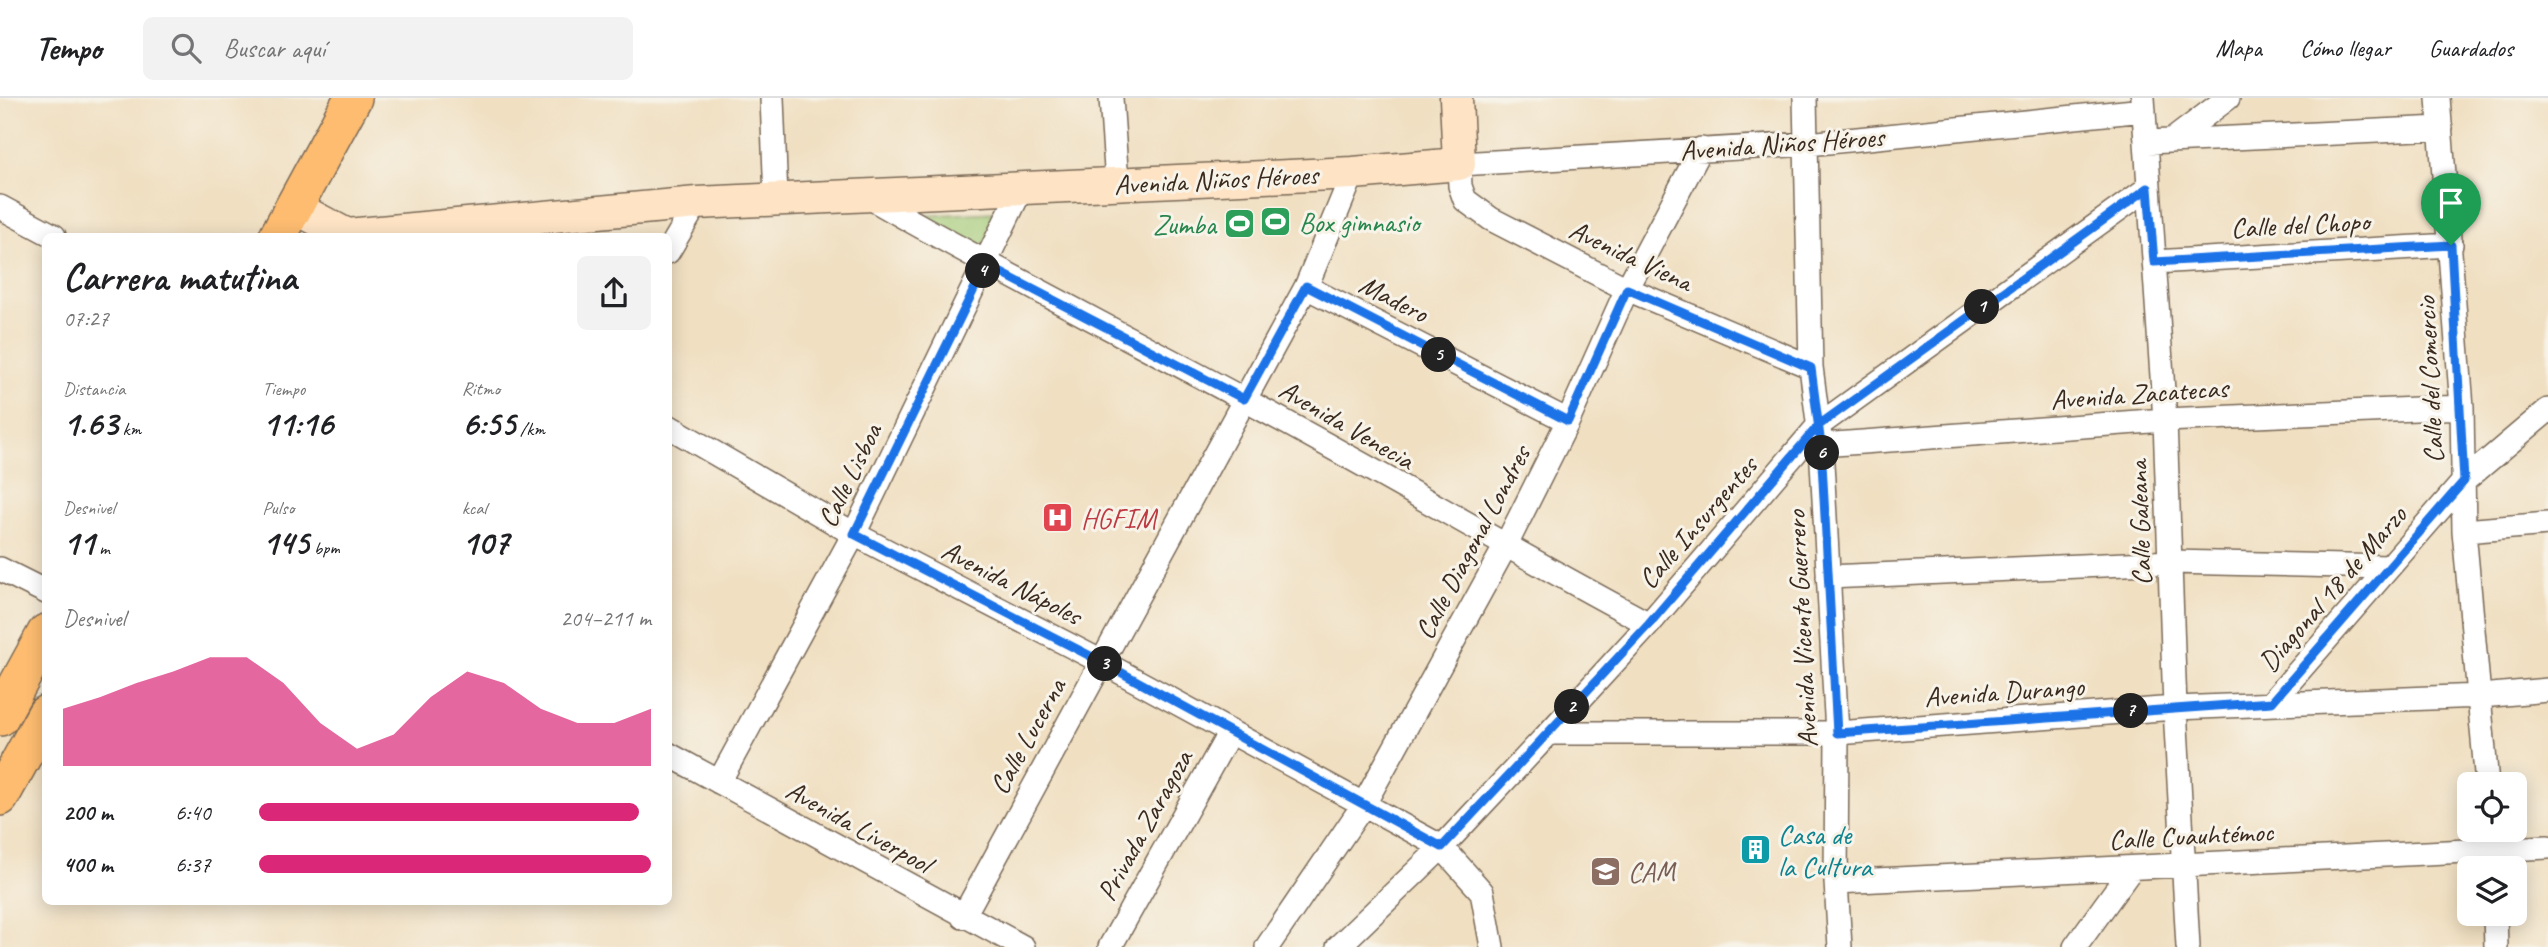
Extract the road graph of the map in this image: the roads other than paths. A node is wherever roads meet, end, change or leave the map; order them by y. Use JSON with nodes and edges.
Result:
{"nodes":[{"id":1,"x":353,"y":98,"type":"edge"},
{"id":2,"x":772,"y":98,"type":"edge"},
{"id":3,"x":1111,"y":98,"type":"edge"},
{"id":4,"x":1456,"y":98,"type":"edge"},
{"id":5,"x":1805,"y":98,"type":"edge"},
{"id":6,"x":2228,"y":98,"type":"edge"},
{"id":7,"x":2438,"y":98,"type":"edge"},
{"id":8,"x":2144,"y":104,"type":"edge"},
{"id":9,"x":2441,"y":128,"type":"junction"},
{"id":10,"x":2174,"y":139,"type":"junction"},
{"id":11,"x":2148,"y":142,"type":"junction"},
{"id":12,"x":1808,"y":144,"type":"junction"},
{"id":13,"x":1701,"y":149,"type":"junction"},
{"id":14,"x":1459,"y":163,"type":"junction"},
{"id":15,"x":1353,"y":173,"type":"junction"},
{"id":16,"x":1117,"y":183,"type":"junction"},
{"id":17,"x":2148,"y":188,"type":"junction"},
{"id":18,"x":1021,"y":189,"type":"junction"},
{"id":19,"x":869,"y":197,"type":"junction"},
{"id":20,"x":776,"y":199,"type":"junction"},
{"id":21,"x":697,"y":203,"type":"junction"},
{"id":22,"x":0,"y":207,"type":"edge"},
{"id":23,"x":286,"y":222,"type":"edge"},
{"id":24,"x":48,"y":233,"type":"edge"},
{"id":25,"x":335,"y":233,"type":"edge"},
{"id":26,"x":380,"y":233,"type":"edge"},
{"id":27,"x":672,"y":245,"type":"edge"},
{"id":28,"x":2451,"y":245,"type":"junction"},
{"id":29,"x":2154,"y":262,"type":"junction"},
{"id":30,"x":986,"y":265,"type":"junction"},
{"id":31,"x":1306,"y":286,"type":"junction"},
{"id":32,"x":1627,"y":289,"type":"junction"},
{"id":33,"x":1811,"y":368,"type":"junction"},
{"id":34,"x":1244,"y":399,"type":"junction"},
{"id":35,"x":2462,"y":407,"type":"junction"},
{"id":36,"x":2548,"y":410,"type":"edge"},
{"id":37,"x":2165,"y":420,"type":"junction"},
{"id":38,"x":1568,"y":421,"type":"junction"},
{"id":39,"x":672,"y":428,"type":"edge"},
{"id":40,"x":1820,"y":435,"type":"junction"},
{"id":41,"x":2464,"y":481,"type":"junction"},
{"id":42,"x":2548,"y":524,"type":"edge"},
{"id":43,"x":2465,"y":531,"type":"junction"},
{"id":44,"x":854,"y":534,"type":"junction"},
{"id":45,"x":1505,"y":547,"type":"junction"},
{"id":46,"x":2171,"y":562,"type":"junction"},
{"id":47,"x":2389,"y":567,"type":"junction"},
{"id":48,"x":0,"y":569,"type":"edge"},
{"id":49,"x":1828,"y":577,"type":"junction"},
{"id":50,"x":42,"y":590,"type":"edge"},
{"id":51,"x":1649,"y":624,"type":"junction"},
{"id":52,"x":42,"y":640,"type":"edge"},
{"id":53,"x":1102,"y":662,"type":"junction"},
{"id":54,"x":2548,"y":690,"type":"edge"},
{"id":55,"x":2481,"y":696,"type":"junction"},
{"id":56,"x":2272,"y":702,"type":"junction"},
{"id":57,"x":2175,"y":708,"type":"junction"},
{"id":58,"x":0,"y":717,"type":"edge"},
{"id":59,"x":42,"y":721,"type":"edge"},
{"id":60,"x":1230,"y":732,"type":"junction"},
{"id":61,"x":1549,"y":733,"type":"junction"},
{"id":62,"x":1837,"y":733,"type":"junction"},
{"id":63,"x":672,"y":756,"type":"edge"},
{"id":64,"x":2486,"y":772,"type":"edge"},
{"id":65,"x":719,"y":782,"type":"junction"},
{"id":66,"x":3,"y":785,"type":"edge"},
{"id":67,"x":1364,"y":804,"type":"junction"},
{"id":68,"x":1442,"y":847,"type":"junction"},
{"id":69,"x":2548,"y":847,"type":"edge"},
{"id":70,"x":2491,"y":849,"type":"edge"},
{"id":71,"x":2183,"y":865,"type":"junction"},
{"id":72,"x":2132,"y":868,"type":"junction"},
{"id":73,"x":1836,"y":883,"type":"junction"},
{"id":74,"x":963,"y":917,"type":"junction"},
{"id":75,"x":2495,"y":926,"type":"edge"},
{"id":76,"x":1023,"y":947,"type":"edge"},
{"id":77,"x":1110,"y":947,"type":"edge"},
{"id":78,"x":1267,"y":947,"type":"edge"},
{"id":79,"x":1338,"y":947,"type":"edge"},
{"id":80,"x":1492,"y":947,"type":"edge"},
{"id":81,"x":1840,"y":947,"type":"edge"},
{"id":82,"x":2075,"y":947,"type":"edge"},
{"id":83,"x":2188,"y":947,"type":"edge"},
{"id":84,"x":2496,"y":947,"type":"edge"}],
"edges":[{"from":1,"to":23,"type":"main road"},
{"from":2,"to":20,"type":"street"},
{"from":3,"to":16,"type":"street"},
{"from":4,"to":14,"type":"street"},
{"from":5,"to":12,"type":"street","name":"Avenida Vicente Guerrero"},
{"from":6,"to":10,"type":"street"},
{"from":7,"to":9,"type":"street","name":"Calle del Comercio"},
{"from":8,"to":11,"type":"street","name":"Calle Galeana"},
{"from":8,"to":12,"type":"street","name":"Avenida Niños Héroes"},
{"from":9,"to":10,"type":"street"},
{"from":9,"to":28,"type":"street","name":"Calle del Comercio"},
{"from":10,"to":11,"type":"street"},
{"from":11,"to":17,"type":"street","name":"Calle Galeana"},
{"from":12,"to":13,"type":"street","name":"Avenida Niños Héroes"},
{"from":12,"to":33,"type":"street","name":"Avenida Vicente Guerrero"},
{"from":13,"to":14,"type":"street","name":"Avenida Niños Héroes"},
{"from":13,"to":32,"type":"street","name":"Calle Diagonal Londres"},
{"from":14,"to":15,"type":"street","name":"Avenida Niños Héroes"},
{"from":14,"to":32,"type":"street","name":"Avenida Viena"},
{"from":15,"to":16,"type":"street","name":"Avenida Niños Héroes"},
{"from":15,"to":31,"type":"street","name":"Calle Lucerna"},
{"from":16,"to":18,"type":"street","name":"Avenida Niños Héroes"},
{"from":17,"to":29,"type":"street","name":"Calle Galeana"},
{"from":17,"to":40,"type":"street","name":"Calle Insurgentes"},
{"from":18,"to":19,"type":"street","name":"Avenida Niños Héroes"},
{"from":18,"to":30,"type":"street","name":"Calle Lisboa"},
{"from":19,"to":20,"type":"street","name":"Avenida Niños Héroes"},
{"from":19,"to":30,"type":"street","name":"Avenida Venecia"},
{"from":20,"to":21,"type":"street","name":"Avenida Niños Héroes"},
{"from":21,"to":26,"type":"street","name":"Avenida Niños Héroes"},
{"from":21,"to":27,"type":"street"},
{"from":22,"to":24,"type":"street"},
{"from":23,"to":25,"type":"street","name":"Avenida Niños Héroes"},
{"from":28,"to":29,"type":"street","name":"Calle del Chopo"},
{"from":28,"to":35,"type":"street","name":"Calle del Comercio"},
{"from":29,"to":37,"type":"street","name":"Calle Galeana"},
{"from":30,"to":34,"type":"street","name":"Avenida Venecia"},
{"from":30,"to":44,"type":"street","name":"Calle Lisboa"},
{"from":31,"to":34,"type":"street","name":"Calle Lucerna"},
{"from":31,"to":38,"type":"street","name":"Madero"},
{"from":32,"to":33,"type":"street","name":"Avenida Viena"},
{"from":32,"to":38,"type":"street","name":"Calle Diagonal Londres"},
{"from":33,"to":40,"type":"street","name":"Avenida Vicente Guerrero"},
{"from":34,"to":45,"type":"street","name":"Avenida Venecia"},
{"from":34,"to":53,"type":"street","name":"Calle Lucerna"},
{"from":35,"to":37,"type":"street","name":"Avenida Zacatecas"},
{"from":35,"to":41,"type":"street","name":"Calle del Comercio"},
{"from":36,"to":41,"type":"street","name":"Diagonal 18 de Marzo"},
{"from":37,"to":40,"type":"street","name":"Avenida Zacatecas"},
{"from":37,"to":46,"type":"street","name":"Calle Galeana"},
{"from":38,"to":45,"type":"street","name":"Calle Diagonal Londres"},
{"from":39,"to":44,"type":"street","name":"Avenida Nápoles"},
{"from":40,"to":49,"type":"street","name":"Avenida Vicente Guerrero"},
{"from":40,"to":51,"type":"street","name":"Calle Insurgentes"},
{"from":41,"to":43,"type":"street","name":"Calle del Comercio"},
{"from":41,"to":47,"type":"street","name":"Diagonal 18 de Marzo"},
{"from":42,"to":43,"type":"street"},
{"from":43,"to":55,"type":"street","name":"Calle del Comercio"},
{"from":44,"to":53,"type":"street","name":"Avenida Nápoles"},
{"from":44,"to":65,"type":"street","name":"Calle Lisboa"},
{"from":45,"to":51,"type":"street","name":"Avenida Venecia"},
{"from":45,"to":67,"type":"street","name":"Calle Diagonal Londres"},
{"from":46,"to":47,"type":"street"},
{"from":46,"to":49,"type":"street"},
{"from":46,"to":57,"type":"street","name":"Calle Galeana"},
{"from":47,"to":56,"type":"street","name":"Diagonal 18 de Marzo"},
{"from":48,"to":50,"type":"street"},
{"from":49,"to":62,"type":"street","name":"Avenida Vicente Guerrero"},
{"from":51,"to":61,"type":"street","name":"Calle Insurgentes"},
{"from":52,"to":58,"type":"main road"},
{"from":53,"to":60,"type":"street","name":"Avenida Nápoles"},
{"from":53,"to":74,"type":"street","name":"Calle Lucerna"},
{"from":54,"to":55,"type":"street","name":"Avenida Durango"},
{"from":55,"to":56,"type":"street","name":"Avenida Durango"},
{"from":55,"to":64,"type":"street","name":"Calle del Comercio"},
{"from":56,"to":57,"type":"street","name":"Avenida Durango"},
{"from":57,"to":62,"type":"street","name":"Avenida Durango"},
{"from":57,"to":71,"type":"street","name":"Calle Galeana"},
{"from":59,"to":66,"type":"main road"},
{"from":60,"to":67,"type":"street","name":"Avenida Nápoles"},
{"from":60,"to":77,"type":"street","name":"Privada Zaragoza"},
{"from":61,"to":62,"type":"street","name":"Avenida Durango"},
{"from":61,"to":68,"type":"street","name":"Calle Insurgentes"},
{"from":62,"to":73,"type":"street","name":"Avenida Vicente Guerrero"},
{"from":63,"to":65,"type":"street","name":"Avenida Liverpool"},
{"from":65,"to":74,"type":"street","name":"Avenida Liverpool"},
{"from":67,"to":68,"type":"street","name":"Avenida Nápoles"},
{"from":67,"to":78,"type":"street","name":"Calle Diagonal Londres"},
{"from":68,"to":79,"type":"street","name":"Calle Insurgentes"},
{"from":68,"to":80,"type":"street","name":"Avenida Nápoles"},
{"from":69,"to":70,"type":"street","name":"Calle Cuauhtémoc"},
{"from":70,"to":71,"type":"street","name":"Calle Cuauhtémoc"},
{"from":71,"to":72,"type":"street","name":"Calle Cuauhtémoc"},
{"from":71,"to":83,"type":"street","name":"Calle Galeana"},
{"from":72,"to":73,"type":"street","name":"Calle Cuauhtémoc"},
{"from":72,"to":82,"type":"street"},
{"from":73,"to":81,"type":"street","name":"Avenida Vicente Guerrero"},
{"from":74,"to":76,"type":"street","name":"Avenida Liverpool"},
{"from":75,"to":84,"type":"street"}]}
